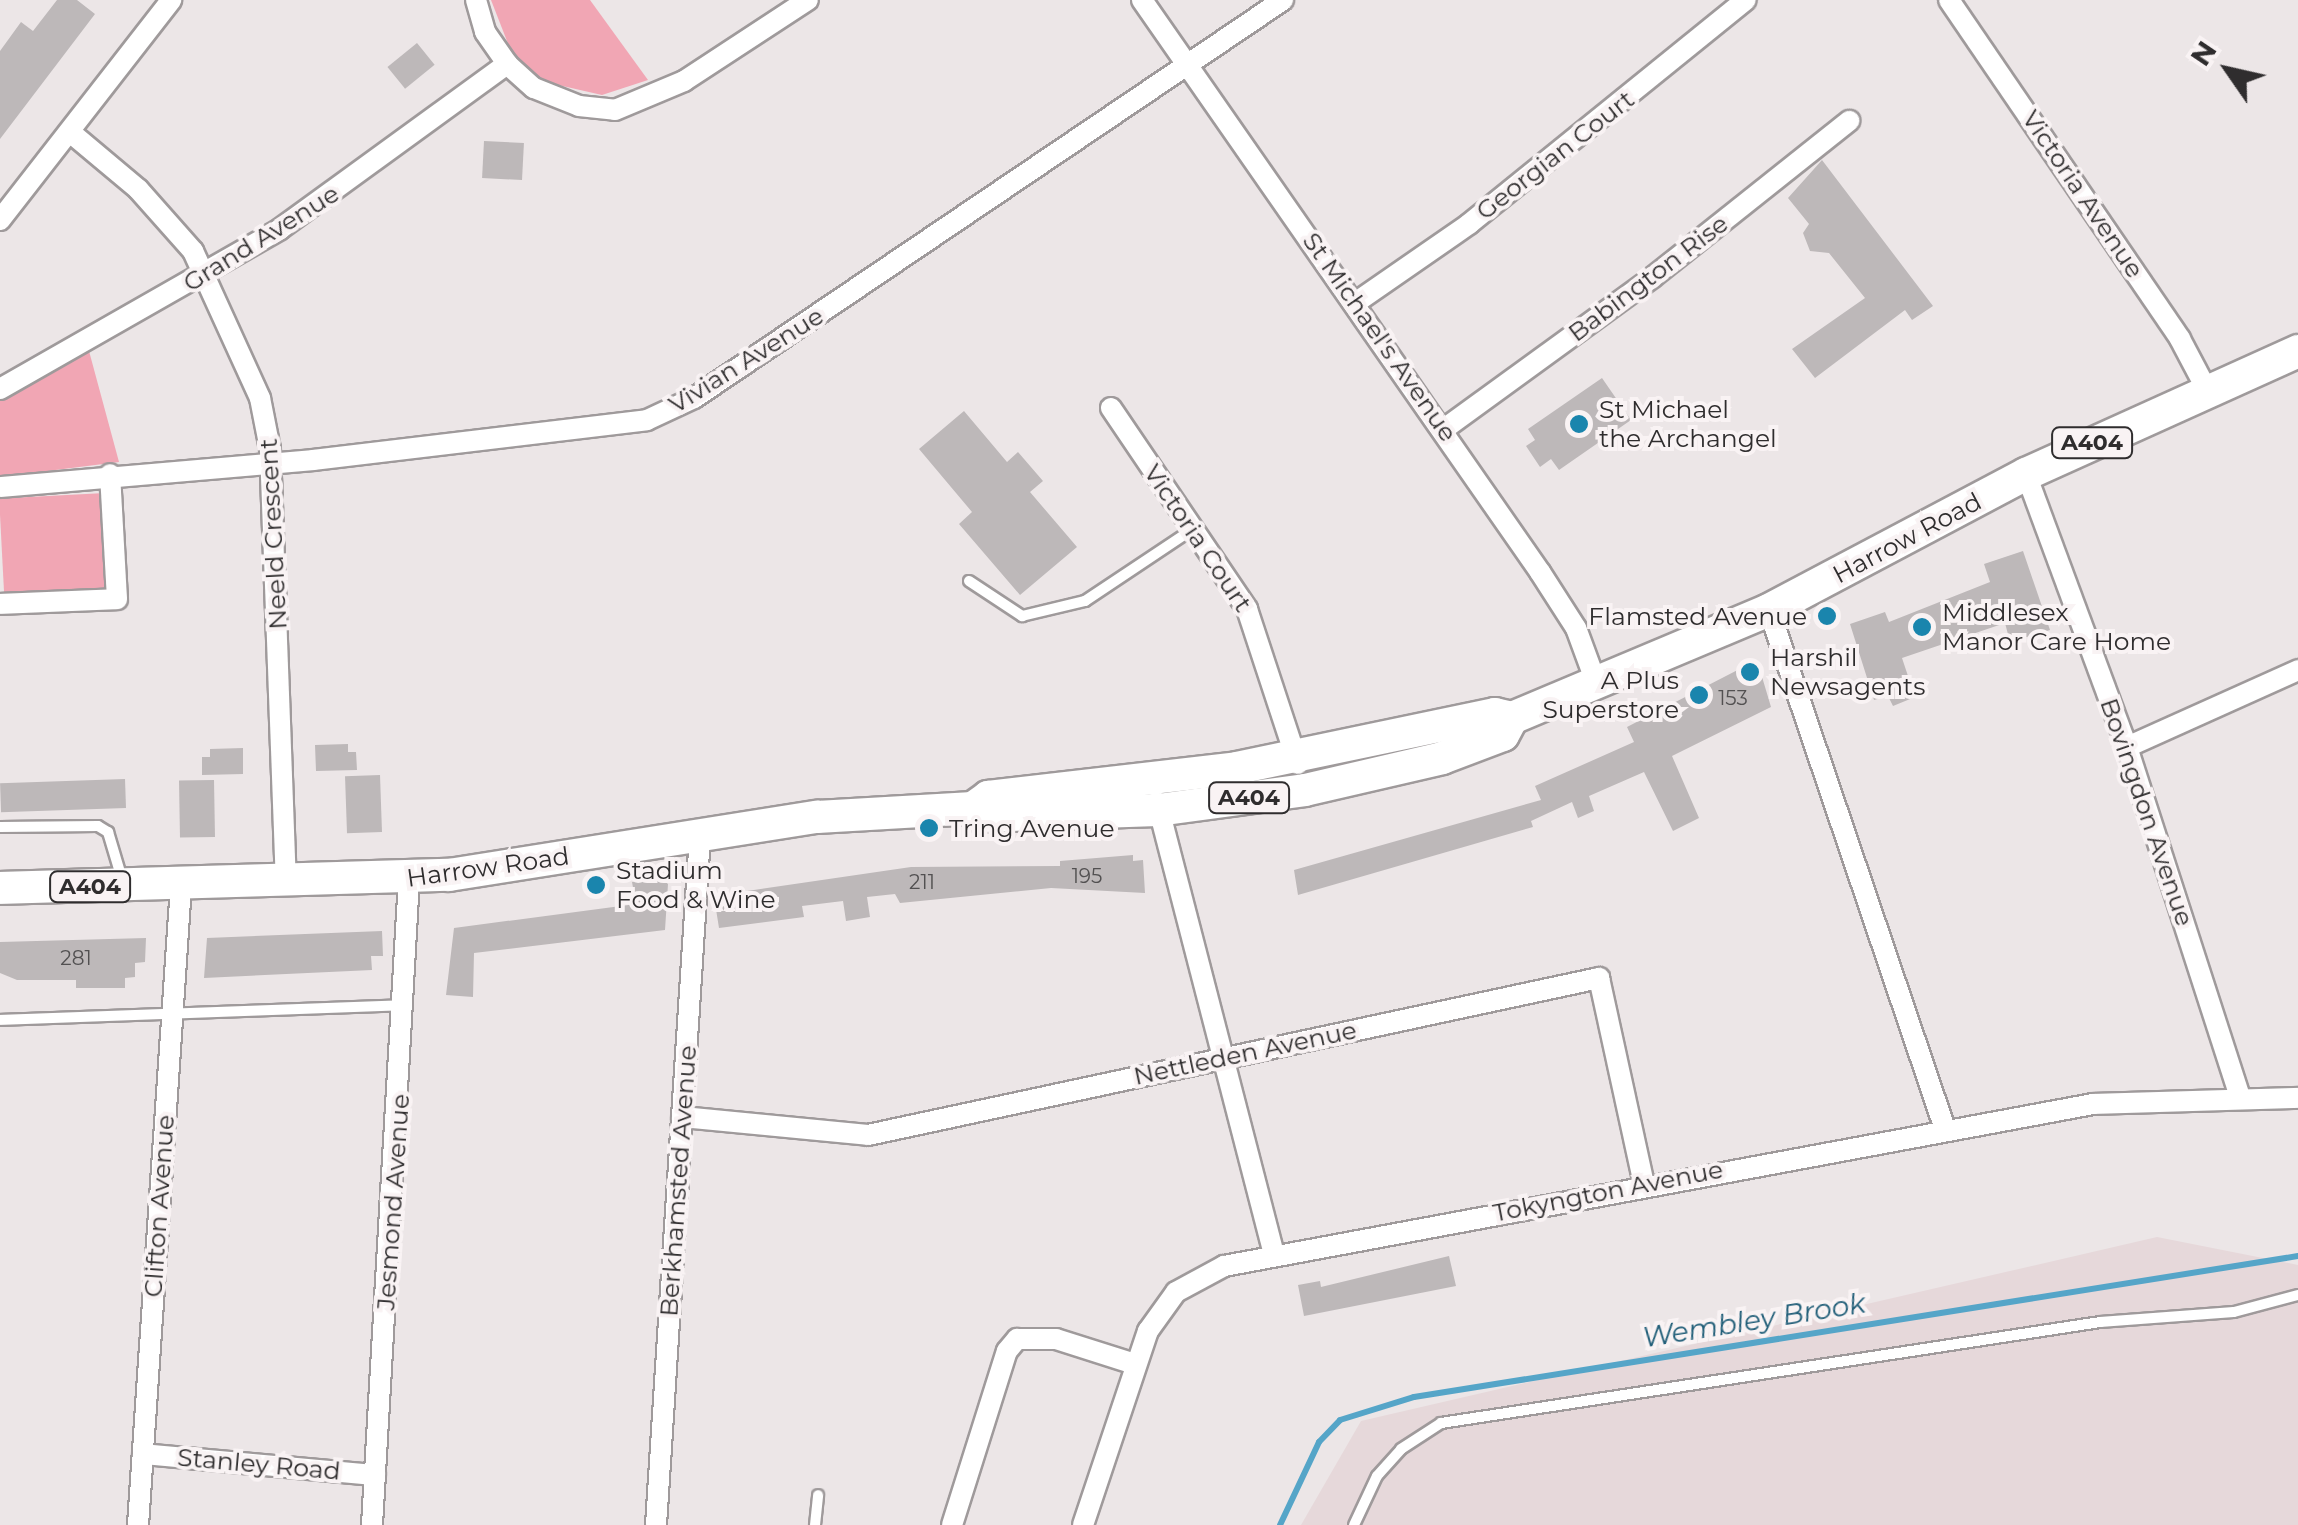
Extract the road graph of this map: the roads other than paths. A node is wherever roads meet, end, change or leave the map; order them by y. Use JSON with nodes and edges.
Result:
{"nodes":[{"id":1,"x":171,"y":0,"type":"edge"},
{"id":2,"x":476,"y":0,"type":"edge"},
{"id":3,"x":808,"y":0,"type":"edge"},
{"id":4,"x":1142,"y":0,"type":"edge"},
{"id":5,"x":1284,"y":0,"type":"edge"},
{"id":6,"x":1746,"y":0,"type":"edge"},
{"id":7,"x":1949,"y":0,"type":"edge"},
{"id":8,"x":507,"y":64,"type":"junction"},
{"id":9,"x":1188,"y":67,"type":"junction"},
{"id":10,"x":1849,"y":121,"type":"dead end"},
{"id":11,"x":70,"y":132,"type":"junction"},
{"id":12,"x":0,"y":220,"type":"edge"},
{"id":13,"x":206,"y":276,"type":"junction"},
{"id":14,"x":1358,"y":302,"type":"junction"},
{"id":15,"x":2298,"y":352,"type":"edge"},
{"id":16,"x":0,"y":389,"type":"edge"},
{"id":17,"x":2208,"y":392,"type":"junction"},
{"id":18,"x":1111,"y":408,"type":"dead end"},
{"id":19,"x":1444,"y":429,"type":"junction"},
{"id":20,"x":270,"y":464,"type":"junction"},
{"id":21,"x":110,"y":474,"type":"junction"},
{"id":22,"x":2026,"y":474,"type":"junction"},
{"id":23,"x":0,"y":487,"type":"edge"},
{"id":24,"x":1193,"y":529,"type":"junction"},
{"id":25,"x":969,"y":581,"type":"dead end"},
{"id":26,"x":0,"y":604,"type":"edge"},
{"id":27,"x":1769,"y":610,"type":"junction"},
{"id":28,"x":2298,"y":670,"type":"edge"},
{"id":29,"x":1597,"y":685,"type":"junction"},
{"id":30,"x":2127,"y":747,"type":"junction"},
{"id":31,"x":1301,"y":774,"type":"junction"},
{"id":32,"x":1156,"y":795,"type":"junction"},
{"id":33,"x":0,"y":827,"type":"edge"},
{"id":34,"x":700,"y":836,"type":"junction"},
{"id":35,"x":410,"y":879,"type":"junction"},
{"id":36,"x":286,"y":884,"type":"junction"},
{"id":37,"x":181,"y":886,"type":"junction"},
{"id":38,"x":124,"y":887,"type":"junction"},
{"id":39,"x":0,"y":888,"type":"edge"},
{"id":40,"x":406,"y":1005,"type":"junction"},
{"id":41,"x":171,"y":1016,"type":"junction"},
{"id":42,"x":0,"y":1020,"type":"edge"},
{"id":43,"x":1219,"y":1058,"type":"junction"},
{"id":44,"x":2240,"y":1096,"type":"junction"},
{"id":45,"x":2298,"y":1098,"type":"edge"},
{"id":46,"x":682,"y":1118,"type":"junction"},
{"id":47,"x":1945,"y":1129,"type":"junction"},
{"id":48,"x":1644,"y":1184,"type":"junction"},
{"id":49,"x":1274,"y":1254,"type":"junction"},
{"id":50,"x":2298,"y":1295,"type":"edge"},
{"id":51,"x":1135,"y":1364,"type":"junction"},
{"id":52,"x":143,"y":1454,"type":"junction"},
{"id":53,"x":374,"y":1475,"type":"junction"},
{"id":54,"x":818,"y":1495,"type":"dead end"},
{"id":55,"x":138,"y":1525,"type":"edge"},
{"id":56,"x":372,"y":1525,"type":"edge"},
{"id":57,"x":656,"y":1525,"type":"edge"},
{"id":58,"x":815,"y":1525,"type":"edge"},
{"id":59,"x":952,"y":1525,"type":"edge"},
{"id":60,"x":1083,"y":1525,"type":"edge"},
{"id":61,"x":1354,"y":1525,"type":"edge"}],
"edges":[{"from":1,"to":11,"type":"street"},
{"from":2,"to":8,"type":"street"},
{"from":3,"to":8,"type":"street"},
{"from":4,"to":9,"type":"street","name":"St Michael's Avenue"},
{"from":5,"to":9,"type":"street","name":"Vivian Avenue"},
{"from":6,"to":14,"type":"street","name":"Georgian Court"},
{"from":7,"to":17,"type":"street","name":"Victoria Avenue"},
{"from":8,"to":13,"type":"street","name":"Grand Avenue"},
{"from":9,"to":14,"type":"street","name":"St Michael's Avenue"},
{"from":9,"to":20,"type":"street","name":"Vivian Avenue"},
{"from":10,"to":19,"type":"street","name":"Babington Rise"},
{"from":11,"to":12,"type":"street"},
{"from":11,"to":13,"type":"street","name":"Neeld Crescent"},
{"from":13,"to":16,"type":"street","name":"Grand Avenue"},
{"from":13,"to":20,"type":"street","name":"Neeld Crescent"},
{"from":14,"to":19,"type":"street","name":"St Michael's Avenue"},
{"from":15,"to":17,"type":"main road","name":"Harrow Road","number":"A404"},
{"from":17,"to":22,"type":"main road","name":"Harrow Road","number":"A404"},
{"from":18,"to":24,"type":"street","name":"Victoria Court"},
{"from":19,"to":29,"type":"street","name":"St Michael's Avenue"},
{"from":20,"to":21,"type":"street","name":"Vivian Avenue"},
{"from":20,"to":36,"type":"street","name":"Neeld Crescent"},
{"from":21,"to":23,"type":"street","name":"Vivian Avenue"},
{"from":21,"to":26,"type":"street"},
{"from":22,"to":27,"type":"main road","name":"Harrow Road","number":"A404"},
{"from":22,"to":30,"type":"street","name":"Bovingdon Avenue"},
{"from":24,"to":25,"type":"lane"},
{"from":24,"to":31,"type":"street","name":"Victoria Court"},
{"from":27,"to":29,"type":"main road","name":"Harrow Road","number":"A404"},
{"from":27,"to":47,"type":"street"},
{"from":28,"to":30,"type":"street"},
{"from":29,"to":31,"type":"main road","name":"Harrow Road","number":"A404"},
{"from":30,"to":44,"type":"street","name":"Bovingdon Avenue"},
{"from":31,"to":32,"type":"main road","name":"Harrow Road","number":"A404"},
{"from":32,"to":34,"type":"main road","name":"Harrow Road","number":"A404"},
{"from":32,"to":43,"type":"street"},
{"from":33,"to":38,"type":"lane"},
{"from":34,"to":35,"type":"main road","name":"Harrow Road","number":"A404"},
{"from":34,"to":46,"type":"street","name":"Berkhamsted Avenue"},
{"from":35,"to":36,"type":"main road","name":"Harrow Road","number":"A404"},
{"from":35,"to":40,"type":"street","name":"Jesmond Avenue"},
{"from":36,"to":37,"type":"main road","name":"Harrow Road","number":"A404"},
{"from":37,"to":38,"type":"main road","name":"Harrow Road","number":"A404"},
{"from":37,"to":41,"type":"street","name":"Clifton Avenue"},
{"from":38,"to":39,"type":"main road","name":"Harrow Road","number":"A404"},
{"from":40,"to":41,"type":"lane"},
{"from":40,"to":53,"type":"street","name":"Jesmond Avenue"},
{"from":41,"to":42,"type":"lane"},
{"from":41,"to":52,"type":"street","name":"Clifton Avenue"},
{"from":43,"to":46,"type":"street","name":"Nettleden Avenue"},
{"from":43,"to":48,"type":"street","name":"Nettleden Avenue"},
{"from":43,"to":49,"type":"street"},
{"from":44,"to":45,"type":"street","name":"Tokyngton Avenue"},
{"from":44,"to":47,"type":"street","name":"Tokyngton Avenue"},
{"from":46,"to":57,"type":"street","name":"Berkhamsted Avenue"},
{"from":47,"to":48,"type":"street","name":"Tokyngton Avenue"},
{"from":48,"to":49,"type":"street","name":"Tokyngton Avenue"},
{"from":49,"to":51,"type":"street","name":"Tokyngton Avenue"},
{"from":50,"to":61,"type":"lane"},
{"from":51,"to":59,"type":"street"},
{"from":51,"to":60,"type":"street","name":"Tokyngton Avenue"},
{"from":52,"to":53,"type":"street","name":"Stanley Road"},
{"from":52,"to":55,"type":"street","name":"Clifton Avenue"},
{"from":53,"to":56,"type":"street","name":"Jesmond Avenue"},
{"from":54,"to":58,"type":"lane"}]}
